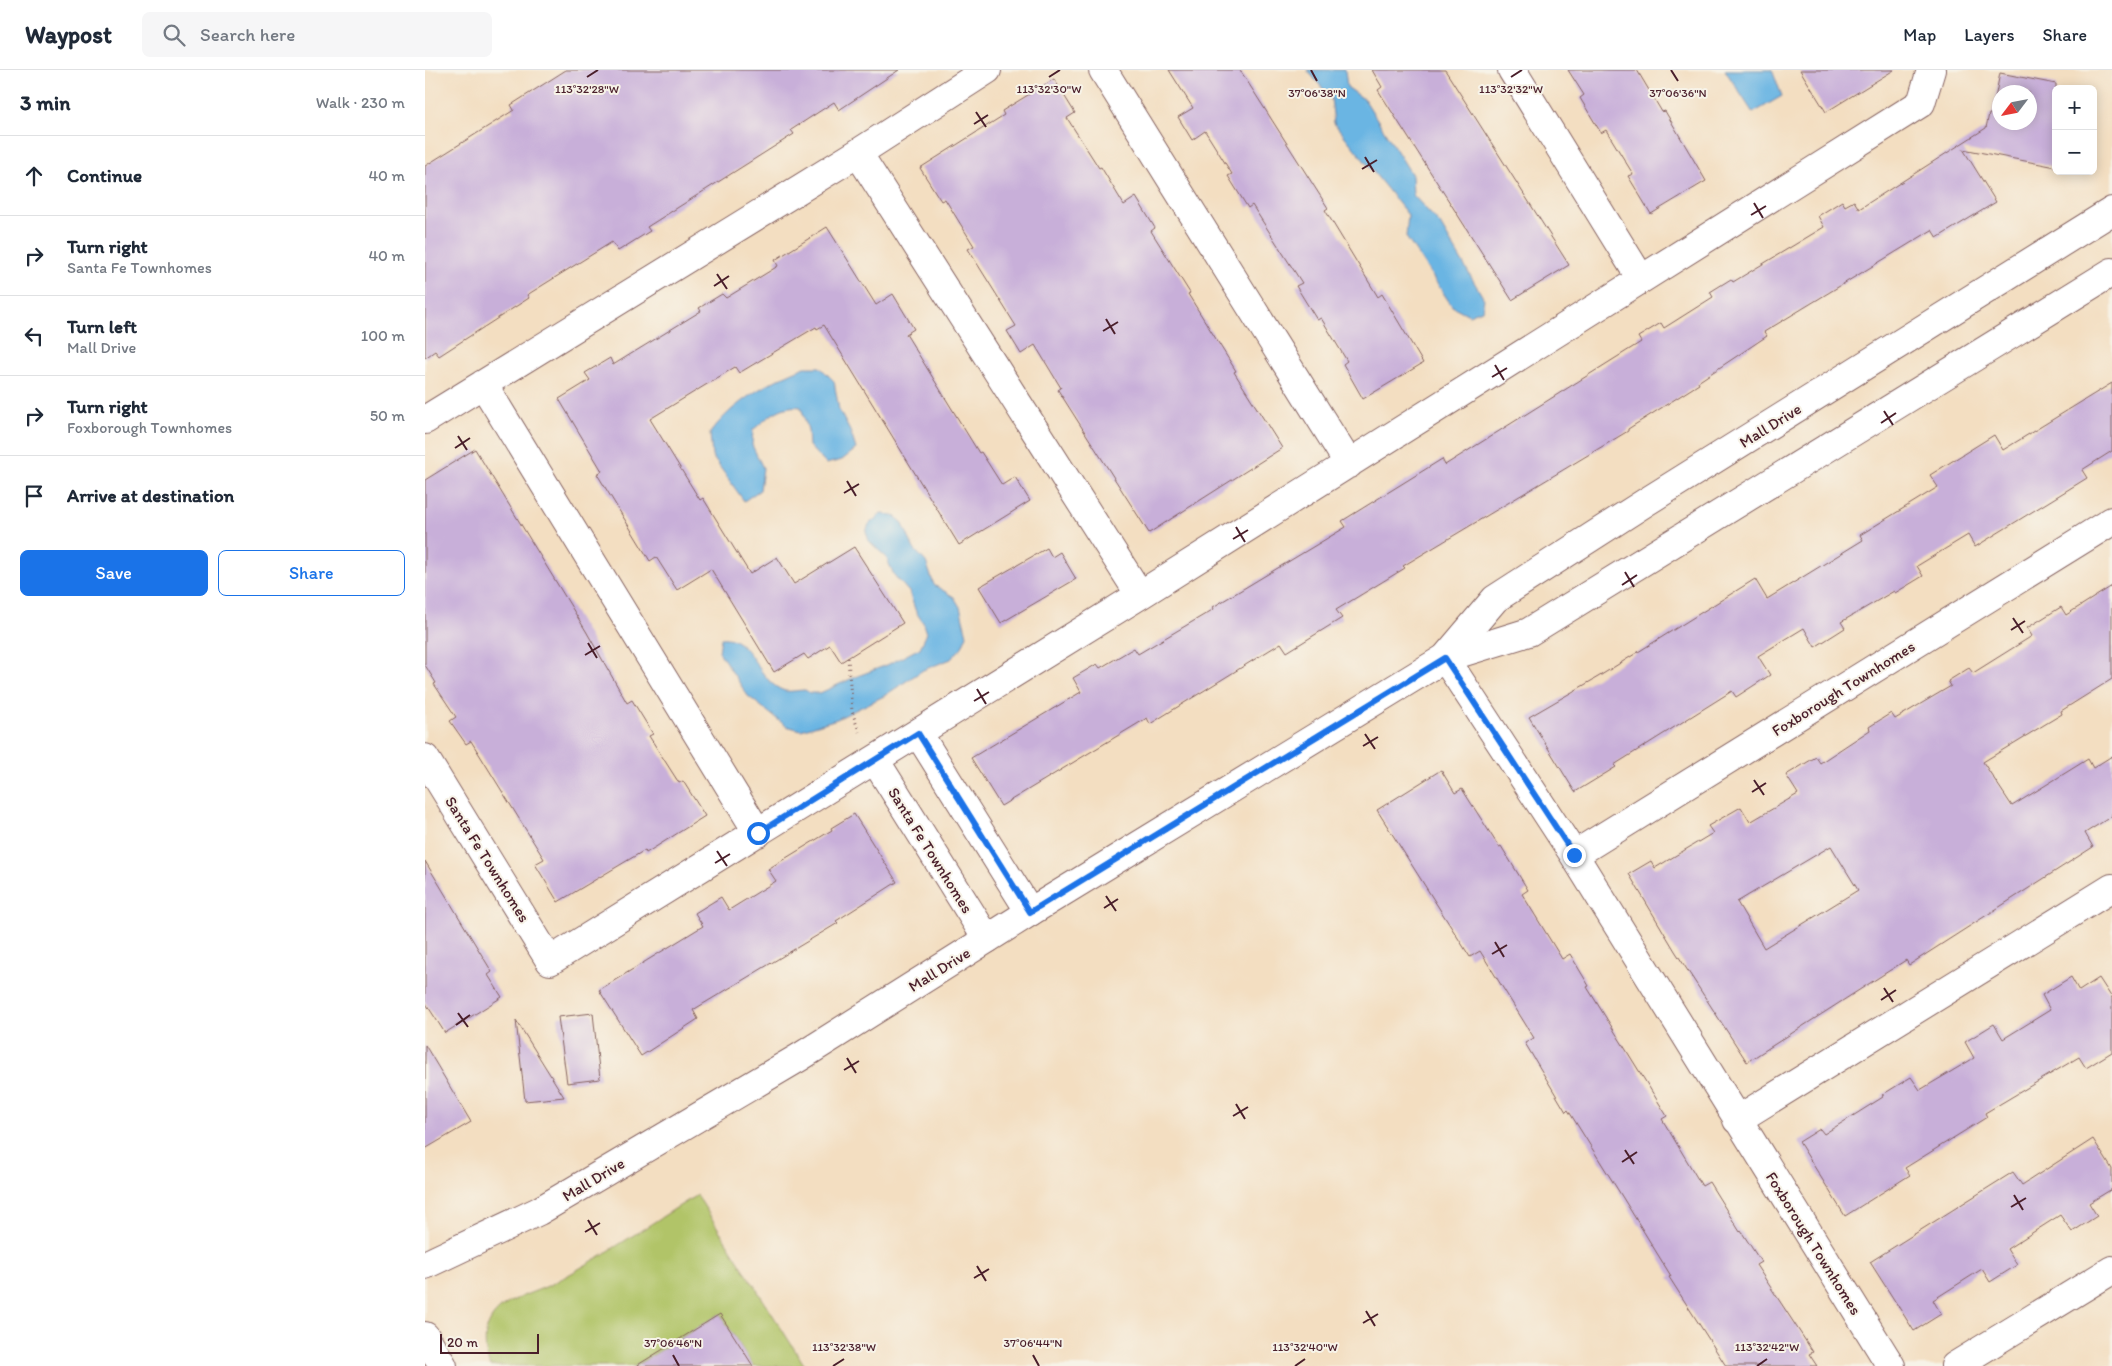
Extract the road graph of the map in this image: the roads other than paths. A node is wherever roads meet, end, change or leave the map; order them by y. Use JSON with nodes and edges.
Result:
{"nodes":[{"id":1,"x":987,"y":70,"type":"edge"},
{"id":2,"x":1103,"y":70,"type":"edge"},
{"id":3,"x":1512,"y":70,"type":"edge"},
{"id":4,"x":1931,"y":70,"type":"edge"},
{"id":5,"x":857,"y":153,"type":"junction"},
{"id":6,"x":2112,"y":211,"type":"edge"},
{"id":7,"x":2112,"y":272,"type":"edge"},
{"id":8,"x":1641,"y":279,"type":"junction"},
{"id":9,"x":483,"y":384,"type":"junction"},
{"id":10,"x":425,"y":420,"type":"edge"},
{"id":11,"x":1349,"y":464,"type":"junction"},
{"id":12,"x":2112,"y":521,"type":"edge"},
{"id":13,"x":1140,"y":595,"type":"junction"},
{"id":14,"x":1445,"y":658,"type":"junction"},
{"id":15,"x":918,"y":733,"type":"junction"},
{"id":16,"x":425,"y":758,"type":"edge"},
{"id":17,"x":875,"y":760,"type":"junction"},
{"id":18,"x":758,"y":833,"type":"junction"},
{"id":19,"x":1574,"y":855,"type":"junction"},
{"id":20,"x":2112,"y":888,"type":"edge"},
{"id":21,"x":1030,"y":912,"type":"junction"},
{"id":22,"x":987,"y":939,"type":"junction"},
{"id":23,"x":1737,"y":1120,"type":"junction"},
{"id":24,"x":425,"y":1266,"type":"edge"},
{"id":25,"x":2112,"y":1270,"type":"edge"},
{"id":26,"x":425,"y":1336,"type":"edge"},
{"id":27,"x":443,"y":1366,"type":"edge"},
{"id":28,"x":1891,"y":1366,"type":"edge"},
{"id":29,"x":1955,"y":1366,"type":"edge"}],
"edges":[{"from":1,"to":5,"type":"street"},
{"from":2,"to":11,"type":"street"},
{"from":3,"to":8,"type":"street"},
{"from":4,"to":8,"type":"street"},
{"from":5,"to":9,"type":"street"},
{"from":5,"to":13,"type":"street"},
{"from":6,"to":14,"type":"street","name":"Mall Drive"},
{"from":7,"to":14,"type":"street","name":"Mall Drive"},
{"from":8,"to":11,"type":"street"},
{"from":9,"to":10,"type":"street"},
{"from":9,"to":18,"type":"street"},
{"from":11,"to":13,"type":"street"},
{"from":12,"to":19,"type":"street","name":"Foxborough Townhomes"},
{"from":13,"to":15,"type":"street"},
{"from":14,"to":19,"type":"street","name":"Foxborough Townhomes"},
{"from":14,"to":21,"type":"street","name":"Mall Drive"},
{"from":15,"to":17,"type":"street"},
{"from":15,"to":21,"type":"street"},
{"from":16,"to":18,"type":"street","name":"Santa Fe Townhomes"},
{"from":17,"to":18,"type":"street"},
{"from":17,"to":22,"type":"street","name":"Santa Fe Townhomes"},
{"from":19,"to":23,"type":"street","name":"Foxborough Townhomes"},
{"from":20,"to":23,"type":"street"},
{"from":21,"to":22,"type":"street","name":"Mall Drive"},
{"from":22,"to":24,"type":"street","name":"Mall Drive"},
{"from":23,"to":28,"type":"street","name":"Foxborough Townhomes"},
{"from":25,"to":29,"type":"street"},
{"from":26,"to":27,"type":"street"}]}
